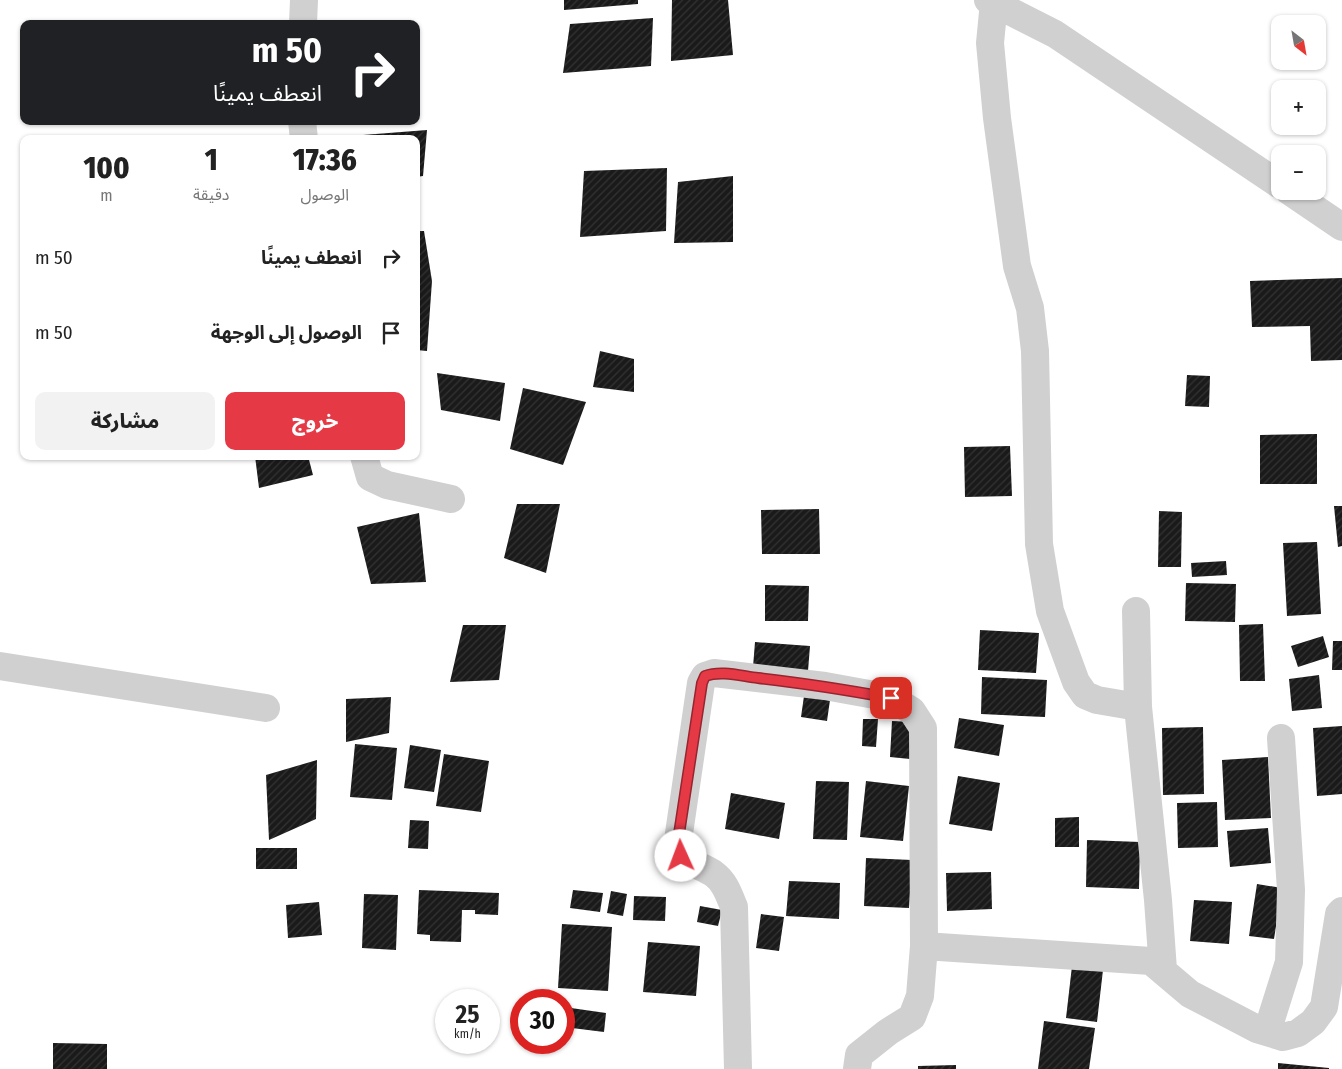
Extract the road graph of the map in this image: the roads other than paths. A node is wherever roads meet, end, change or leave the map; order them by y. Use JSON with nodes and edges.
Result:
{"nodes":[{"id":1,"x":304,"y":0,"type":"edge"},
{"id":2,"x":991,"y":1,"type":"edge"},
{"id":3,"x":303,"y":20,"type":"edge"},
{"id":4,"x":1271,"y":179,"type":"edge"},
{"id":5,"x":1302,"y":200,"type":"edge"},
{"id":6,"x":1342,"y":227,"type":"edge"},
{"id":7,"x":365,"y":460,"type":"edge"},
{"id":8,"x":451,"y":499,"type":"dead end"},
{"id":9,"x":1136,"y":611,"type":"dead end"},
{"id":10,"x":0,"y":666,"type":"edge"},
{"id":11,"x":1138,"y":707,"type":"junction"},
{"id":12,"x":266,"y":708,"type":"dead end"},
{"id":13,"x":1281,"y":738,"type":"dead end"},
{"id":14,"x":1342,"y":911,"type":"edge"},
{"id":15,"x":924,"y":946,"type":"junction"},
{"id":16,"x":1164,"y":970,"type":"junction"},
{"id":17,"x":1267,"y":1032,"type":"junction"},
{"id":18,"x":738,"y":1069,"type":"edge"},
{"id":19,"x":857,"y":1069,"type":"edge"}],
"edges":[{"from":1,"to":3,"type":"street"},
{"from":2,"to":4,"type":"street"},
{"from":2,"to":11,"type":"street"},
{"from":5,"to":6,"type":"street"},
{"from":7,"to":8,"type":"street"},
{"from":9,"to":11,"type":"street"},
{"from":10,"to":12,"type":"street"},
{"from":11,"to":16,"type":"street"},
{"from":13,"to":17,"type":"street"},
{"from":14,"to":17,"type":"street"},
{"from":15,"to":16,"type":"street"},
{"from":15,"to":18,"type":"street"},
{"from":15,"to":19,"type":"street"},
{"from":16,"to":17,"type":"street"}]}
